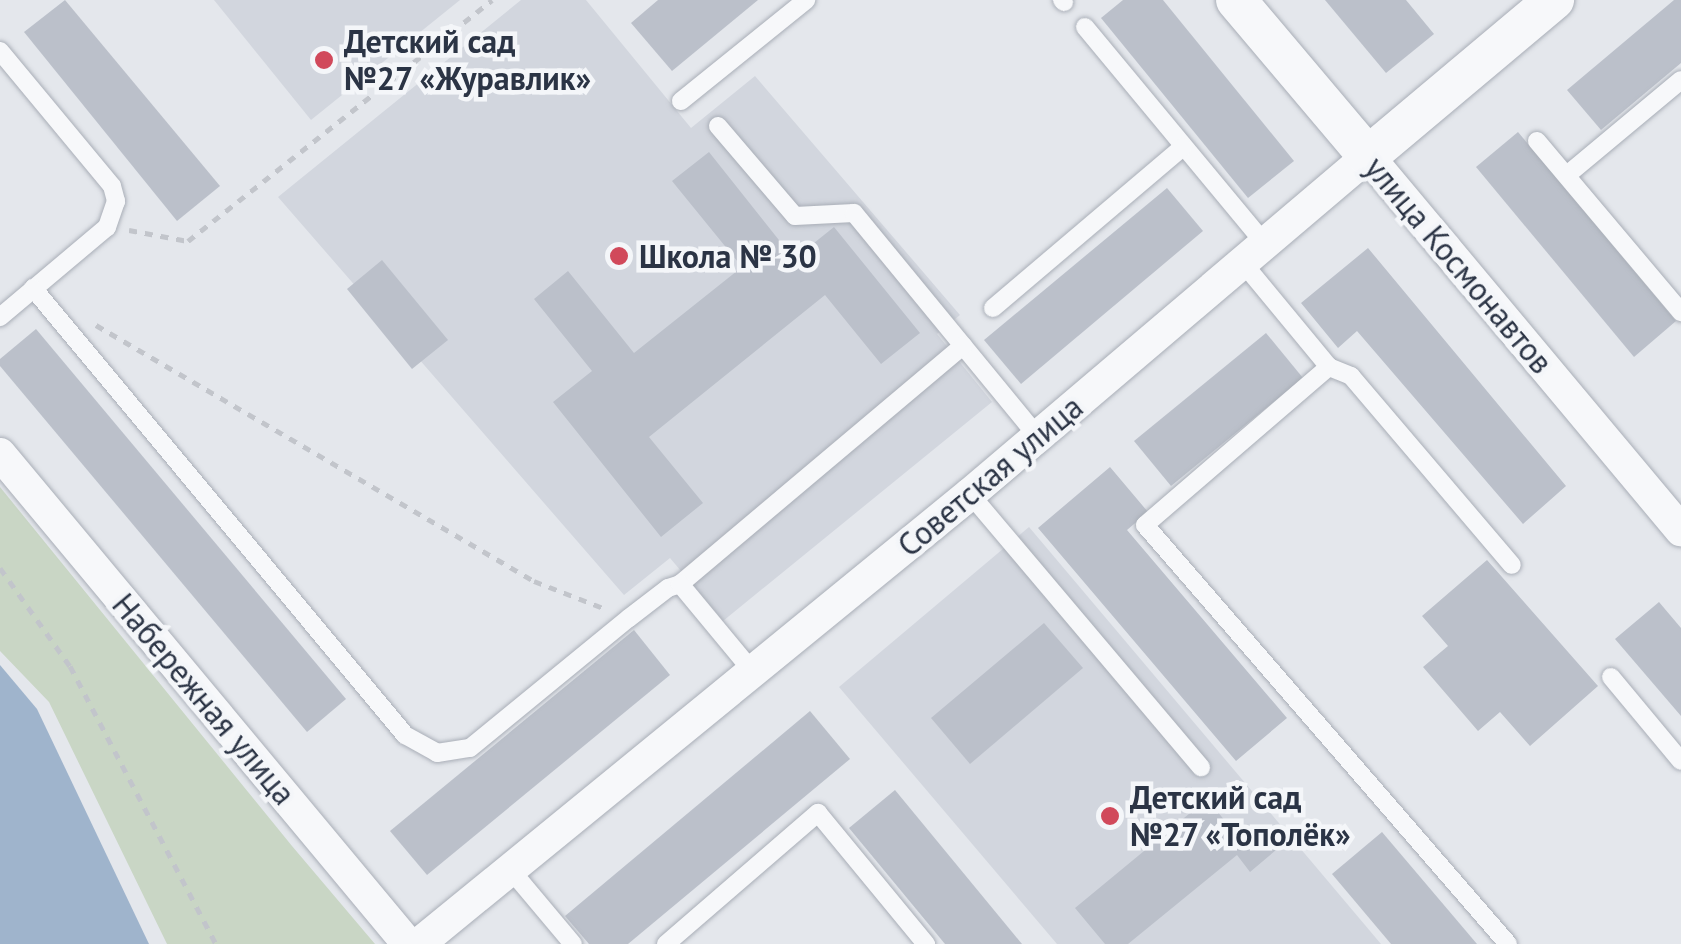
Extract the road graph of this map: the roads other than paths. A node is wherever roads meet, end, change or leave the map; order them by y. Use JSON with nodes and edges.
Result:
{"nodes":[{"id":1,"x":806,"y":0,"type":"edge"},
{"id":2,"x":1236,"y":0,"type":"edge"},
{"id":3,"x":1554,"y":0,"type":"edge"},
{"id":4,"x":1085,"y":27,"type":"dead end"},
{"id":5,"x":0,"y":52,"type":"edge"},
{"id":6,"x":1681,"y":80,"type":"edge"},
{"id":7,"x":681,"y":101,"type":"dead end"},
{"id":8,"x":718,"y":126,"type":"dead end"},
{"id":9,"x":1538,"y":141,"type":"dead end"},
{"id":10,"x":1183,"y":147,"type":"junction"},
{"id":11,"x":1368,"y":156,"type":"junction"},
{"id":12,"x":1567,"y":175,"type":"junction"},
{"id":13,"x":1254,"y":253,"type":"junction"},
{"id":14,"x":33,"y":288,"type":"junction"},
{"id":15,"x":993,"y":308,"type":"dead end"},
{"id":16,"x":1681,"y":312,"type":"edge"},
{"id":17,"x":0,"y":316,"type":"edge"},
{"id":18,"x":963,"y":346,"type":"junction"},
{"id":19,"x":1330,"y":367,"type":"junction"},
{"id":20,"x":1038,"y":437,"type":"junction"},
{"id":21,"x":0,"y":454,"type":"edge"},
{"id":22,"x":970,"y":494,"type":"junction"},
{"id":23,"x":1681,"y":531,"type":"edge"},
{"id":24,"x":1512,"y":566,"type":"dead end"},
{"id":25,"x":680,"y":584,"type":"junction"},
{"id":26,"x":754,"y":672,"type":"junction"},
{"id":27,"x":1610,"y":677,"type":"dead end"},
{"id":28,"x":1681,"y":761,"type":"edge"},
{"id":29,"x":1201,"y":768,"type":"dead end"},
{"id":30,"x":510,"y":870,"type":"junction"},
{"id":31,"x":408,"y":944,"type":"edge"},
{"id":32,"x":419,"y":944,"type":"edge"},
{"id":33,"x":573,"y":944,"type":"edge"},
{"id":34,"x":666,"y":944,"type":"edge"},
{"id":35,"x":926,"y":944,"type":"edge"},
{"id":36,"x":1508,"y":944,"type":"edge"}],
"edges":[{"from":1,"to":7,"type":"lane"},
{"from":2,"to":11,"type":"street","name":"улица Космонавтов"},
{"from":3,"to":11,"type":"street","name":"Советская улица"},
{"from":4,"to":10,"type":"lane"},
{"from":5,"to":14,"type":"lane"},
{"from":6,"to":12,"type":"lane"},
{"from":8,"to":18,"type":"lane"},
{"from":9,"to":12,"type":"lane"},
{"from":10,"to":13,"type":"lane"},
{"from":10,"to":15,"type":"lane"},
{"from":11,"to":13,"type":"street","name":"Советская улица"},
{"from":11,"to":23,"type":"street","name":"улица Космонавтов"},
{"from":12,"to":16,"type":"lane"},
{"from":13,"to":19,"type":"lane"},
{"from":13,"to":20,"type":"street","name":"Советская улица"},
{"from":14,"to":17,"type":"lane"},
{"from":14,"to":25,"type":"lane"},
{"from":18,"to":20,"type":"lane"},
{"from":18,"to":25,"type":"lane"},
{"from":19,"to":24,"type":"lane"},
{"from":19,"to":36,"type":"lane"},
{"from":20,"to":22,"type":"street","name":"Советская улица"},
{"from":21,"to":31,"type":"street","name":"Набережная улица"},
{"from":22,"to":26,"type":"street","name":"Советская улица"},
{"from":22,"to":29,"type":"lane"},
{"from":25,"to":26,"type":"lane"},
{"from":26,"to":30,"type":"street","name":"Советская улица"},
{"from":27,"to":28,"type":"lane"},
{"from":30,"to":32,"type":"street","name":"Советская улица"},
{"from":30,"to":33,"type":"lane"},
{"from":34,"to":35,"type":"lane"}]}
